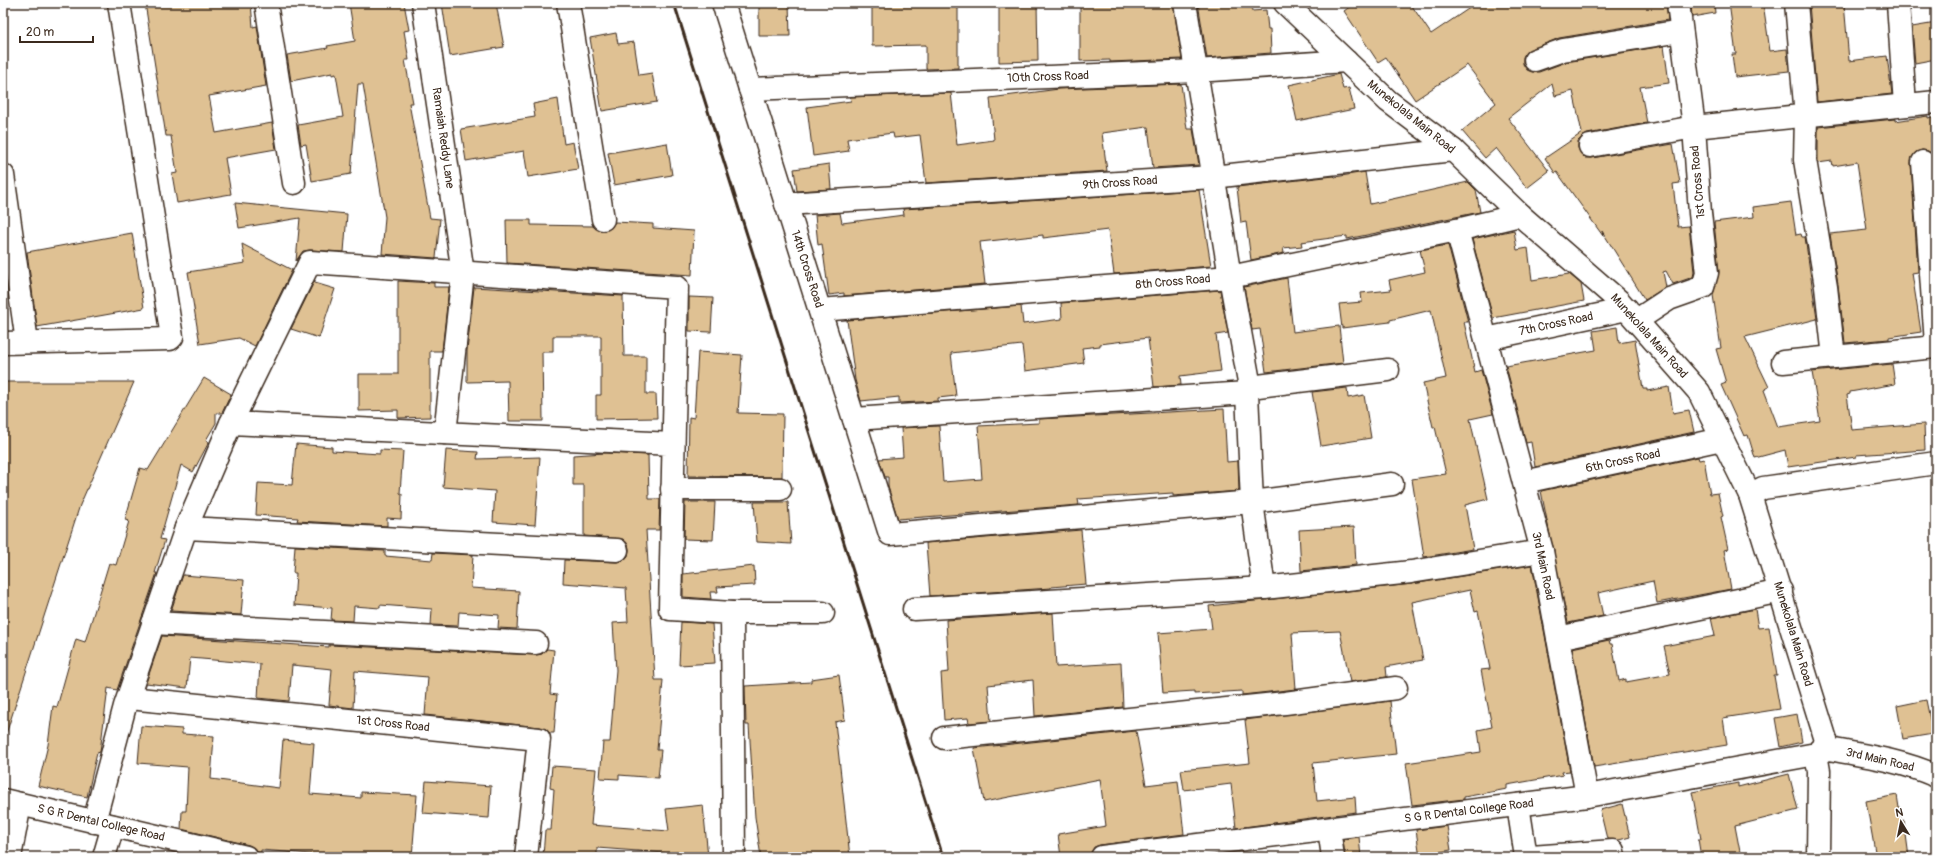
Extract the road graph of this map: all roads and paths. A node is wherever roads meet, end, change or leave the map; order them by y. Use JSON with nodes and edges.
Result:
{"nodes":[{"id":1,"x":119,"y":3,"type":"edge"},
{"id":2,"x":266,"y":3,"type":"edge"},
{"id":3,"x":423,"y":3,"type":"edge"},
{"id":4,"x":568,"y":3,"type":"edge"},
{"id":5,"x":723,"y":3,"type":"edge"},
{"id":6,"x":1185,"y":3,"type":"edge"},
{"id":7,"x":1285,"y":3,"type":"edge"},
{"id":8,"x":1678,"y":3,"type":"edge"},
{"id":9,"x":1796,"y":3,"type":"edge"},
{"id":10,"x":1898,"y":3,"type":"edge"},
{"id":11,"x":1681,"y":31,"type":"junction"},
{"id":12,"x":1535,"y":60,"type":"dead end"},
{"id":13,"x":1346,"y":61,"type":"junction"},
{"id":14,"x":1196,"y":71,"type":"junction"},
{"id":15,"x":750,"y":89,"type":"junction"},
{"id":16,"x":1936,"y":102,"type":"edge"},
{"id":17,"x":1905,"y":105,"type":"junction"},
{"id":18,"x":1806,"y":116,"type":"junction"},
{"id":19,"x":1694,"y":127,"type":"junction"},
{"id":20,"x":1590,"y":146,"type":"dead end"},
{"id":21,"x":1453,"y":150,"type":"junction"},
{"id":22,"x":1923,"y":162,"type":"dead end"},
{"id":23,"x":3,"y":175,"type":"edge"},
{"id":24,"x":1213,"y":178,"type":"junction"},
{"id":25,"x":294,"y":183,"type":"dead end"},
{"id":26,"x":786,"y":204,"type":"junction"},
{"id":27,"x":1520,"y":215,"type":"junction"},
{"id":28,"x":603,"y":219,"type":"dead end"},
{"id":29,"x":1457,"y":230,"type":"junction"},
{"id":30,"x":463,"y":273,"type":"junction"},
{"id":31,"x":1230,"y":277,"type":"junction"},
{"id":32,"x":820,"y":310,"type":"junction"},
{"id":33,"x":1632,"y":315,"type":"junction"},
{"id":34,"x":1486,"y":339,"type":"junction"},
{"id":35,"x":27,"y":342,"type":"junction"},
{"id":36,"x":3,"y":343,"type":"edge"},
{"id":37,"x":1936,"y":344,"type":"edge"},
{"id":38,"x":1936,"y":347,"type":"edge"},
{"id":39,"x":1834,"y":357,"type":"junction"},
{"id":40,"x":1783,"y":362,"type":"dead end"},
{"id":41,"x":1388,"y":370,"type":"dead end"},
{"id":42,"x":1248,"y":390,"type":"junction"},
{"id":43,"x":854,"y":419,"type":"junction"},
{"id":44,"x":231,"y":423,"type":"junction"},
{"id":45,"x":445,"y":433,"type":"junction"},
{"id":46,"x":1722,"y":439,"type":"junction"},
{"id":47,"x":673,"y":444,"type":"junction"},
{"id":48,"x":1936,"y":463,"type":"edge"},
{"id":49,"x":1524,"y":482,"type":"junction"},
{"id":50,"x":1392,"y":484,"type":"dead end"},
{"id":51,"x":672,"y":489,"type":"junction"},
{"id":52,"x":780,"y":489,"type":"dead end"},
{"id":53,"x":1750,"y":495,"type":"junction"},
{"id":54,"x":1252,"y":502,"type":"junction"},
{"id":55,"x":186,"y":528,"type":"junction"},
{"id":56,"x":617,"y":550,"type":"dead end"},
{"id":57,"x":1542,"y":551,"type":"junction"},
{"id":58,"x":1264,"y":588,"type":"junction"},
{"id":59,"x":1781,"y":591,"type":"junction"},
{"id":60,"x":914,"y":610,"type":"dead end"},
{"id":61,"x":732,"y":613,"type":"junction"},
{"id":62,"x":823,"y":613,"type":"dead end"},
{"id":63,"x":153,"y":623,"type":"junction"},
{"id":64,"x":1558,"y":638,"type":"junction"},
{"id":65,"x":536,"y":643,"type":"dead end"},
{"id":66,"x":1396,"y":688,"type":"dead end"},
{"id":67,"x":129,"y":698,"type":"junction"},
{"id":68,"x":944,"y":738,"type":"dead end"},
{"id":69,"x":1822,"y":747,"type":"junction"},
{"id":70,"x":1936,"y":776,"type":"edge"},
{"id":71,"x":1587,"y":796,"type":"junction"},
{"id":72,"x":11,"y":802,"type":"edge"},
{"id":73,"x":1518,"y":805,"type":"junction"},
{"id":74,"x":104,"y":824,"type":"junction"},
{"id":75,"x":1329,"y":829,"type":"junction"},
{"id":76,"x":218,"y":854,"type":"edge"},
{"id":77,"x":10,"y":857,"type":"edge"},
{"id":78,"x":104,"y":857,"type":"edge"},
{"id":79,"x":246,"y":857,"type":"edge"},
{"id":80,"x":526,"y":857,"type":"edge"},
{"id":81,"x":734,"y":857,"type":"edge"},
{"id":82,"x":1102,"y":857,"type":"edge"},
{"id":83,"x":1333,"y":857,"type":"edge"},
{"id":84,"x":1526,"y":857,"type":"edge"},
{"id":85,"x":1531,"y":857,"type":"edge"},
{"id":86,"x":1614,"y":857,"type":"edge"},
{"id":87,"x":1818,"y":857,"type":"edge"}],
"edges":[{"from":1,"to":35,"type":"street"},
{"from":2,"to":25,"type":"street"},
{"from":3,"to":30,"type":"street","name":"Ramaiah Reddy Lane"},
{"from":4,"to":28,"type":"street"},
{"from":5,"to":15,"type":"street","name":"14th Cross Road"},
{"from":6,"to":14,"type":"street"},
{"from":7,"to":13,"type":"street","name":"Munekolala Main Road"},
{"from":8,"to":11,"type":"street","name":"1st Cross Road"},
{"from":9,"to":18,"type":"street"},
{"from":10,"to":17,"type":"street"},
{"from":11,"to":12,"type":"street"},
{"from":11,"to":19,"type":"street","name":"1st Cross Road"},
{"from":13,"to":14,"type":"street","name":"10th Cross Road"},
{"from":13,"to":21,"type":"street","name":"Munekolala Main Road"},
{"from":14,"to":15,"type":"street","name":"10th Cross Road"},
{"from":14,"to":24,"type":"street"},
{"from":15,"to":26,"type":"street","name":"14th Cross Road"},
{"from":16,"to":17,"type":"street"},
{"from":17,"to":18,"type":"street"},
{"from":18,"to":19,"type":"street"},
{"from":18,"to":39,"type":"street"},
{"from":19,"to":20,"type":"street"},
{"from":19,"to":33,"type":"street","name":"1st Cross Road"},
{"from":21,"to":24,"type":"street","name":"9th Cross Road"},
{"from":21,"to":27,"type":"street","name":"Munekolala Main Road"},
{"from":22,"to":37,"type":"street"},
{"from":23,"to":35,"type":"street"},
{"from":24,"to":26,"type":"street","name":"9th Cross Road"},
{"from":24,"to":31,"type":"street"},
{"from":26,"to":32,"type":"street","name":"14th Cross Road"},
{"from":27,"to":29,"type":"street","name":"8th Cross Road"},
{"from":27,"to":33,"type":"street","name":"Munekolala Main Road"},
{"from":29,"to":31,"type":"street","name":"8th Cross Road"},
{"from":29,"to":34,"type":"street","name":"3rd Main Road"},
{"from":30,"to":44,"type":"street"},
{"from":30,"to":45,"type":"street","name":"Ramaiah Reddy Lane"},
{"from":30,"to":47,"type":"street"},
{"from":31,"to":32,"type":"street","name":"8th Cross Road"},
{"from":31,"to":42,"type":"street"},
{"from":32,"to":43,"type":"street","name":"14th Cross Road"},
{"from":33,"to":34,"type":"street","name":"7th Cross Road"},
{"from":33,"to":46,"type":"street","name":"Munekolala Main Road"},
{"from":34,"to":49,"type":"street","name":"3rd Main Road"},
{"from":35,"to":36,"type":"street"},
{"from":38,"to":39,"type":"street"},
{"from":39,"to":40,"type":"street"},
{"from":41,"to":42,"type":"street"},
{"from":42,"to":43,"type":"street"},
{"from":42,"to":54,"type":"street"},
{"from":43,"to":54,"type":"street","name":"14th Cross Road"},
{"from":44,"to":45,"type":"street"},
{"from":44,"to":55,"type":"street"},
{"from":45,"to":47,"type":"street"},
{"from":46,"to":49,"type":"street","name":"6th Cross Road"},
{"from":46,"to":53,"type":"street","name":"Munekolala Main Road"},
{"from":47,"to":51,"type":"street"},
{"from":48,"to":53,"type":"street"},
{"from":49,"to":57,"type":"street","name":"3rd Main Road"},
{"from":50,"to":54,"type":"street"},
{"from":51,"to":52,"type":"street"},
{"from":51,"to":61,"type":"street"},
{"from":53,"to":59,"type":"street","name":"Munekolala Main Road"},
{"from":54,"to":58,"type":"street"},
{"from":55,"to":56,"type":"street"},
{"from":55,"to":63,"type":"street"},
{"from":57,"to":58,"type":"street"},
{"from":57,"to":64,"type":"street","name":"3rd Main Road"},
{"from":58,"to":60,"type":"street"},
{"from":59,"to":64,"type":"street"},
{"from":59,"to":69,"type":"street","name":"Munekolala Main Road"},
{"from":61,"to":62,"type":"street"},
{"from":61,"to":81,"type":"street"},
{"from":63,"to":65,"type":"street"},
{"from":63,"to":67,"type":"street"},
{"from":64,"to":71,"type":"street","name":"3rd Main Road"},
{"from":66,"to":68,"type":"street"},
{"from":67,"to":74,"type":"street"},
{"from":67,"to":80,"type":"street","name":"1st Cross Road"},
{"from":69,"to":70,"type":"street","name":"3rd Main Road"},
{"from":69,"to":71,"type":"street","name":"S G R Dental College Road"},
{"from":69,"to":87,"type":"street","name":"Munekolala Main Road"},
{"from":71,"to":73,"type":"street","name":"S G R Dental College Road"},
{"from":72,"to":74,"type":"street","name":"S G R Dental College Road"},
{"from":72,"to":77,"type":"street"},
{"from":73,"to":75,"type":"street","name":"S G R Dental College Road"},
{"from":73,"to":84,"type":"street"},
{"from":74,"to":76,"type":"street","name":"S G R Dental College Road"},
{"from":74,"to":78,"type":"street"},
{"from":75,"to":82,"type":"street","name":"S G R Dental College Road"},
{"from":75,"to":83,"type":"street"},
{"from":76,"to":79,"type":"street","name":"S G R Dental College Road"},
{"from":85,"to":86,"type":"street"}]}
